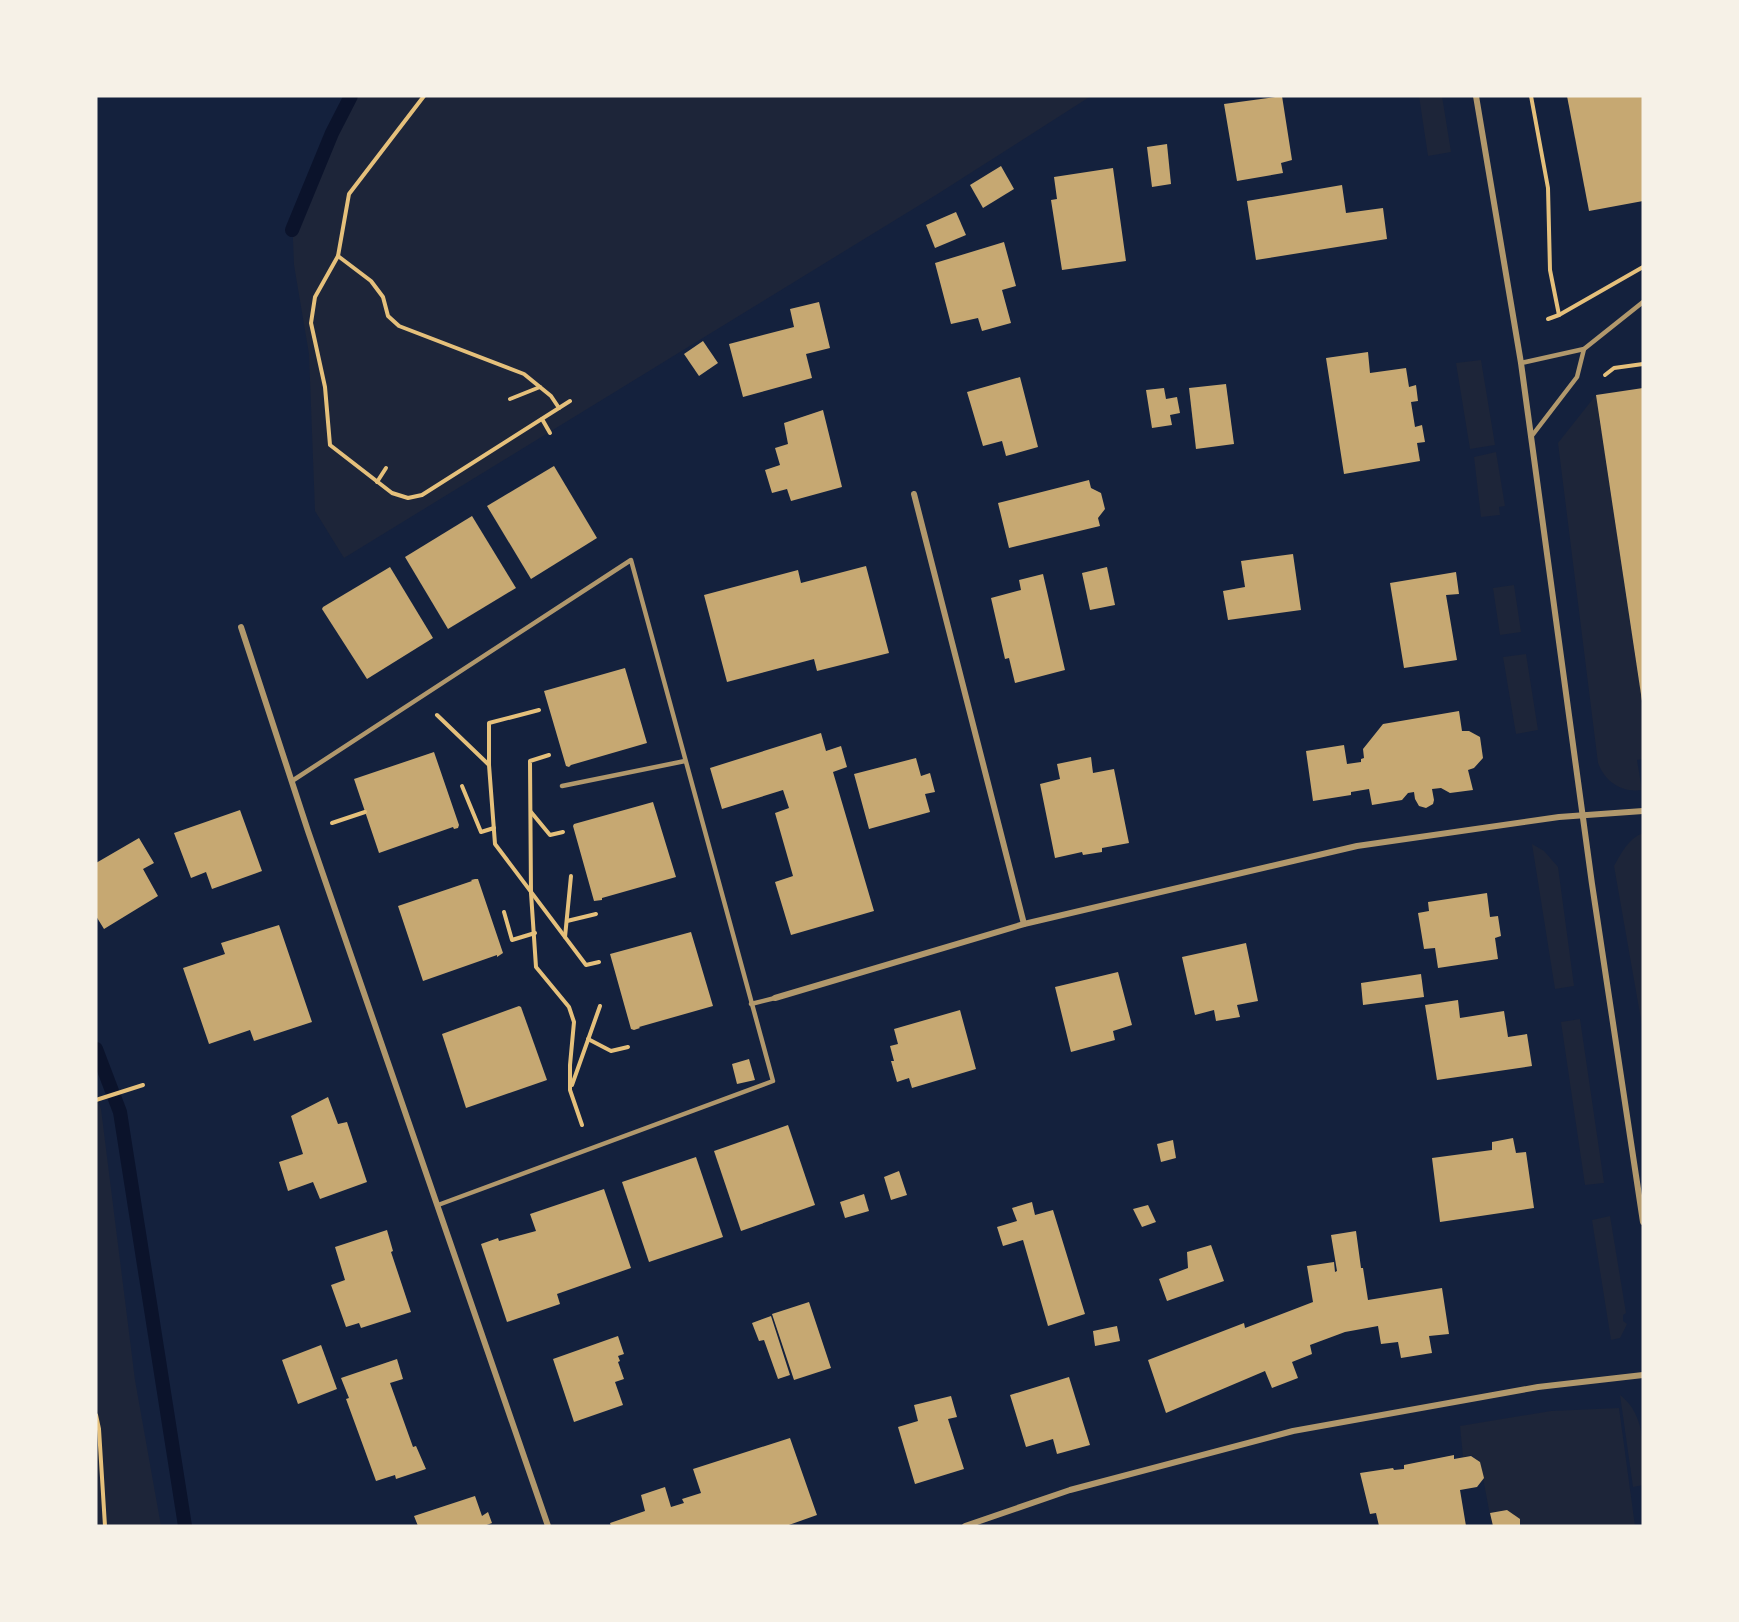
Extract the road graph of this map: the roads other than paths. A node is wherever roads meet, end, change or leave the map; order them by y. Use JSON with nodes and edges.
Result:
{"nodes":[{"id":1,"x":1476,"y":96,"type":"edge"},
{"id":2,"x":1643,"y":302,"type":"edge"},
{"id":3,"x":1584,"y":349,"type":"junction"},
{"id":4,"x":1521,"y":363,"type":"junction"},
{"id":5,"x":1531,"y":437,"type":"junction"},
{"id":6,"x":914,"y":494,"type":"dead end"},
{"id":7,"x":241,"y":627,"type":"dead end"},
{"id":8,"x":685,"y":762,"type":"junction"},
{"id":9,"x":292,"y":781,"type":"junction"},
{"id":10,"x":562,"y":786,"type":"dead end"},
{"id":11,"x":1643,"y":811,"type":"edge"},
{"id":12,"x":1582,"y":816,"type":"junction"},
{"id":13,"x":1024,"y":924,"type":"junction"},
{"id":14,"x":775,"y":998,"type":"joint"},
{"id":15,"x":751,"y":1004,"type":"junction"},
{"id":16,"x":438,"y":1205,"type":"junction"},
{"id":17,"x":1643,"y":1222,"type":"edge"},
{"id":18,"x":1643,"y":1375,"type":"edge"},
{"id":19,"x":549,"y":1526,"type":"edge"},
{"id":20,"x":965,"y":1526,"type":"edge"}],
"edges":[{"from":1,"to":4,"type":"street"},
{"from":2,"to":3,"type":"lane"},
{"from":3,"to":4,"type":"lane"},
{"from":3,"to":5,"type":"lane"},
{"from":4,"to":5,"type":"street"},
{"from":5,"to":12,"type":"street"},
{"from":6,"to":13,"type":"street"},
{"from":7,"to":9,"type":"street"},
{"from":8,"to":9,"type":"lane"},
{"from":8,"to":10,"type":"lane"},
{"from":8,"to":15,"type":"lane"},
{"from":9,"to":16,"type":"street"},
{"from":11,"to":12,"type":"street"},
{"from":12,"to":13,"type":"street"},
{"from":12,"to":17,"type":"street"},
{"from":13,"to":14,"type":"street"},
{"from":14,"to":15,"type":"lane"},
{"from":15,"to":16,"type":"lane"},
{"from":16,"to":19,"type":"street"},
{"from":18,"to":20,"type":"street"}]}
